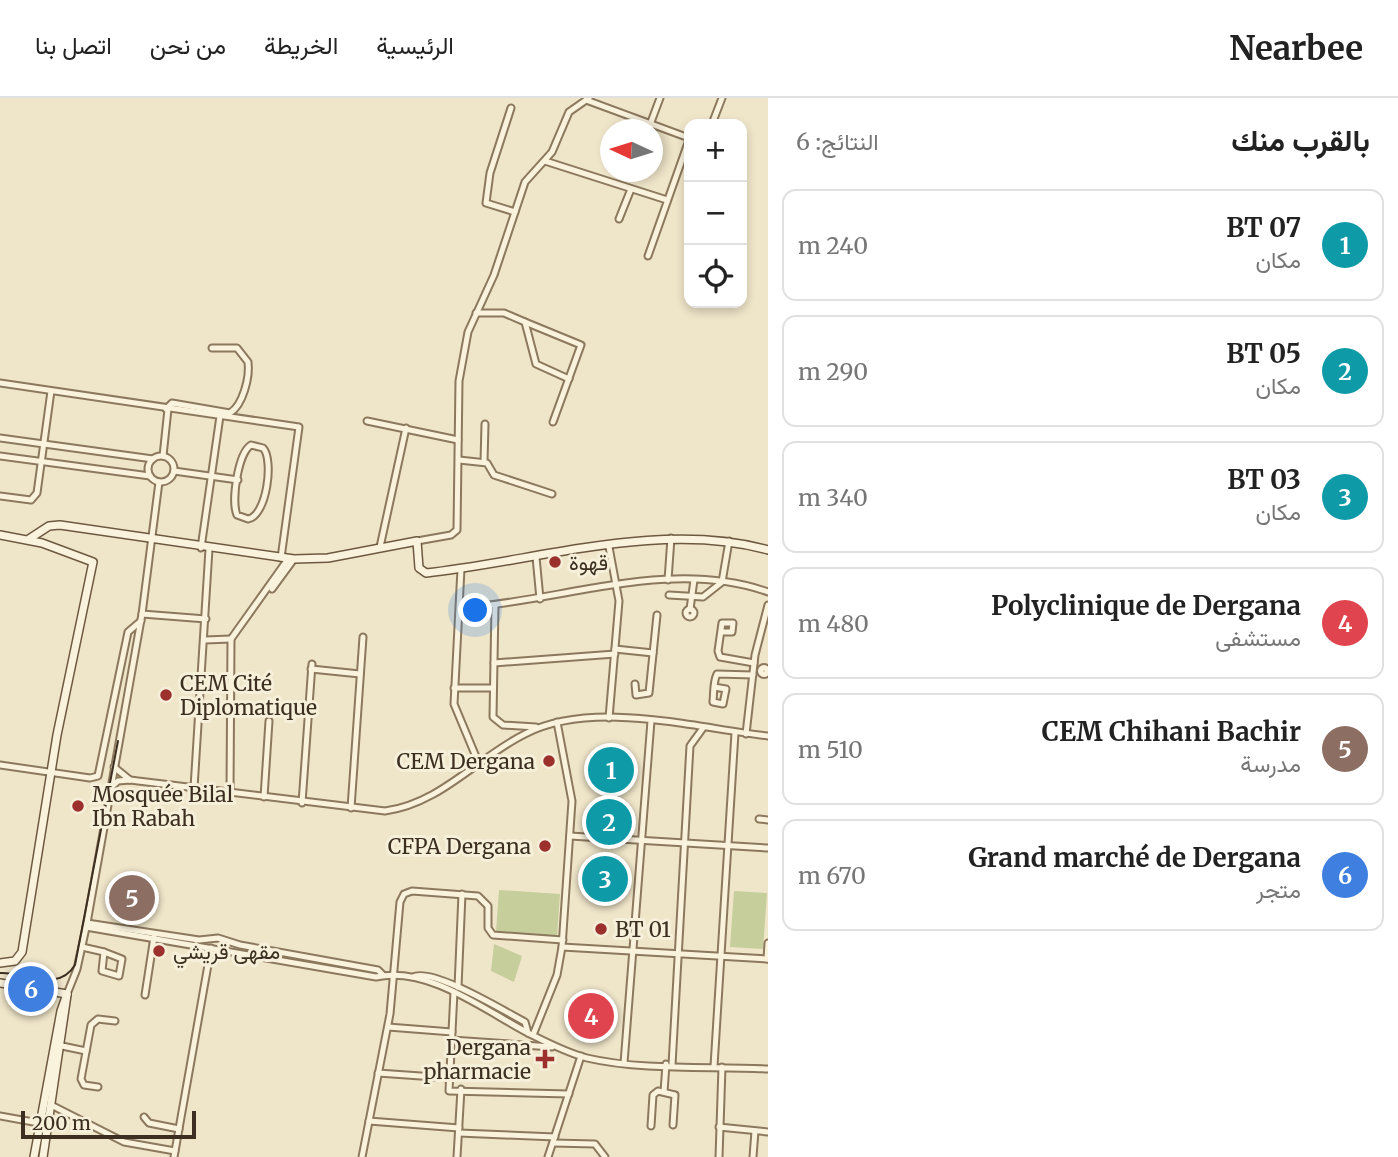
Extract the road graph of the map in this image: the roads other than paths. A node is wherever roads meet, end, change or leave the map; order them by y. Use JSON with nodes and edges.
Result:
{"nodes":[{"id":1,"x":660,"y":98,"type":"edge"},
{"id":2,"x":722,"y":98,"type":"edge"},
{"id":3,"x":588,"y":99,"type":"edge"},
{"id":4,"x":511,"y":108,"type":"dead end"},
{"id":5,"x":643,"y":119,"type":"edge"},
{"id":6,"x":652,"y":119,"type":"edge"},
{"id":7,"x":714,"y":119,"type":"edge"},
{"id":8,"x":663,"y":127,"type":"edge"},
{"id":9,"x":684,"y":137,"type":"edge"},
{"id":10,"x":684,"y":153,"type":"edge"},
{"id":11,"x":545,"y":161,"type":"junction"},
{"id":12,"x":631,"y":189,"type":"junction"},
{"id":13,"x":667,"y":200,"type":"junction"},
{"id":14,"x":515,"y":212,"type":"junction"},
{"id":15,"x":619,"y":219,"type":"dead end"},
{"id":16,"x":648,"y":256,"type":"dead end"},
{"id":17,"x":476,"y":313,"type":"junction"},
{"id":18,"x":525,"y":322,"type":"junction"},
{"id":19,"x":212,"y":348,"type":"dead end"},
{"id":20,"x":569,"y":379,"type":"junction"},
{"id":21,"x":0,"y":383,"type":"edge"},
{"id":22,"x":51,"y":391,"type":"junction"},
{"id":23,"x":167,"y":409,"type":"junction"},
{"id":24,"x":220,"y":416,"type":"junction"},
{"id":25,"x":367,"y":421,"type":"dead end"},
{"id":26,"x":553,"y":422,"type":"dead end"},
{"id":27,"x":485,"y":424,"type":"dead end"},
{"id":28,"x":406,"y":428,"type":"junction"},
{"id":29,"x":0,"y":438,"type":"edge"},
{"id":30,"x":458,"y":440,"type":"junction"},
{"id":31,"x":44,"y":444,"type":"junction"},
{"id":32,"x":0,"y":456,"type":"edge"},
{"id":33,"x":163,"y":456,"type":"junction"},
{"id":34,"x":153,"y":459,"type":"junction"},
{"id":35,"x":458,"y":460,"type":"junction"},
{"id":36,"x":41,"y":462,"type":"junction"},
{"id":37,"x":484,"y":462,"type":"junction"},
{"id":38,"x":174,"y":471,"type":"junction"},
{"id":39,"x":150,"y":476,"type":"junction"},
{"id":40,"x":212,"y":476,"type":"junction"},
{"id":41,"x":238,"y":480,"type":"junction"},
{"id":42,"x":159,"y":482,"type":"junction"},
{"id":43,"x":552,"y":494,"type":"dead end"},
{"id":44,"x":0,"y":496,"type":"edge"},
{"id":45,"x":0,"y":535,"type":"edge"},
{"id":46,"x":671,"y":538,"type":"junction"},
{"id":47,"x":29,"y":539,"type":"junction"},
{"id":48,"x":151,"y":540,"type":"junction"},
{"id":49,"x":417,"y":541,"type":"junction"},
{"id":50,"x":729,"y":541,"type":"junction"},
{"id":51,"x":380,"y":547,"type":"junction"},
{"id":52,"x":609,"y":547,"type":"junction"},
{"id":53,"x":205,"y":548,"type":"junction"},
{"id":54,"x":768,"y":550,"type":"edge"},
{"id":55,"x":536,"y":557,"type":"junction"},
{"id":56,"x":288,"y":559,"type":"junction"},
{"id":57,"x":461,"y":569,"type":"junction"},
{"id":58,"x":668,"y":580,"type":"junction"},
{"id":59,"x":694,"y":580,"type":"junction"},
{"id":60,"x":722,"y":582,"type":"junction"},
{"id":61,"x":618,"y":586,"type":"junction"},
{"id":62,"x":272,"y":589,"type":"dead end"},
{"id":63,"x":768,"y":592,"type":"edge"},
{"id":64,"x":669,"y":595,"type":"dead end"},
{"id":65,"x":692,"y":597,"type":"junction"},
{"id":66,"x":540,"y":599,"type":"junction"},
{"id":67,"x":768,"y":605,"type":"edge"},
{"id":68,"x":495,"y":606,"type":"junction"},
{"id":69,"x":460,"y":608,"type":"junction"},
{"id":70,"x":690,"y":610,"type":"dead end"},
{"id":71,"x":657,"y":615,"type":"dead end"},
{"id":72,"x":141,"y":617,"type":"junction"},
{"id":73,"x":206,"y":619,"type":"junction"},
{"id":74,"x":721,"y":632,"type":"dead end"},
{"id":75,"x":363,"y":637,"type":"dead end"},
{"id":76,"x":232,"y":639,"type":"junction"},
{"id":77,"x":205,"y":640,"type":"junction"},
{"id":78,"x":615,"y":652,"type":"junction"},
{"id":79,"x":653,"y":653,"type":"junction"},
{"id":80,"x":494,"y":663,"type":"junction"},
{"id":81,"x":755,"y":670,"type":"junction"},
{"id":82,"x":768,"y":672,"type":"edge"},
{"id":83,"x":360,"y":674,"type":"junction"},
{"id":84,"x":635,"y":684,"type":"dead end"},
{"id":85,"x":714,"y":687,"type":"dead end"},
{"id":86,"x":454,"y":688,"type":"junction"},
{"id":87,"x":494,"y":688,"type":"junction"},
{"id":88,"x":114,"y":704,"type":"junction"},
{"id":89,"x":125,"y":707,"type":"junction"},
{"id":90,"x":610,"y":718,"type":"junction"},
{"id":91,"x":269,"y":721,"type":"dead end"},
{"id":92,"x":651,"y":721,"type":"junction"},
{"id":93,"x":556,"y":722,"type":"junction"},
{"id":94,"x":539,"y":727,"type":"junction"},
{"id":95,"x":703,"y":728,"type":"junction"},
{"id":96,"x":735,"y":733,"type":"junction"},
{"id":97,"x":746,"y":734,"type":"junction"},
{"id":98,"x":768,"y":736,"type":"edge"},
{"id":99,"x":479,"y":764,"type":"junction"},
{"id":100,"x":0,"y":765,"type":"edge"},
{"id":101,"x":114,"y":767,"type":"junction"},
{"id":102,"x":50,"y":772,"type":"junction"},
{"id":103,"x":130,"y":780,"type":"junction"},
{"id":104,"x":111,"y":787,"type":"junction"},
{"id":105,"x":194,"y":788,"type":"junction"},
{"id":106,"x":230,"y":793,"type":"junction"},
{"id":107,"x":264,"y":797,"type":"junction"},
{"id":108,"x":302,"y":803,"type":"junction"},
{"id":109,"x":351,"y":808,"type":"junction"},
{"id":110,"x":759,"y":819,"type":"dead end"},
{"id":111,"x":768,"y":820,"type":"edge"},
{"id":112,"x":570,"y":836,"type":"junction"},
{"id":113,"x":642,"y":840,"type":"junction"},
{"id":114,"x":685,"y":842,"type":"junction"},
{"id":115,"x":729,"y":845,"type":"junction"},
{"id":116,"x":768,"y":848,"type":"edge"},
{"id":117,"x":462,"y":894,"type":"junction"},
{"id":118,"x":86,"y":925,"type":"junction"},
{"id":119,"x":154,"y":936,"type":"junction"},
{"id":120,"x":217,"y":938,"type":"junction"},
{"id":121,"x":207,"y":939,"type":"junction"},
{"id":122,"x":563,"y":943,"type":"junction"},
{"id":123,"x":768,"y":943,"type":"edge"},
{"id":124,"x":82,"y":947,"type":"junction"},
{"id":125,"x":211,"y":948,"type":"junction"},
{"id":126,"x":633,"y":949,"type":"junction"},
{"id":127,"x":104,"y":953,"type":"junction"},
{"id":128,"x":678,"y":953,"type":"junction"},
{"id":129,"x":722,"y":956,"type":"junction"},
{"id":130,"x":767,"y":959,"type":"edge"},
{"id":131,"x":0,"y":963,"type":"edge"},
{"id":132,"x":383,"y":975,"type":"junction"},
{"id":133,"x":394,"y":976,"type":"junction"},
{"id":134,"x":0,"y":982,"type":"edge"},
{"id":135,"x":456,"y":990,"type":"junction"},
{"id":136,"x":67,"y":994,"type":"junction"},
{"id":137,"x":145,"y":995,"type":"dead end"},
{"id":138,"x":115,"y":1021,"type":"dead end"},
{"id":139,"x":388,"y":1027,"type":"junction"},
{"id":140,"x":452,"y":1032,"type":"junction"},
{"id":141,"x":531,"y":1034,"type":"junction"},
{"id":142,"x":452,"y":1040,"type":"junction"},
{"id":143,"x":62,"y":1045,"type":"junction"},
{"id":144,"x":559,"y":1047,"type":"junction"},
{"id":145,"x":86,"y":1051,"type":"junction"},
{"id":146,"x":581,"y":1056,"type":"junction"},
{"id":147,"x":624,"y":1063,"type":"junction"},
{"id":148,"x":669,"y":1064,"type":"junction"},
{"id":149,"x":714,"y":1066,"type":"junction"},
{"id":150,"x":722,"y":1067,"type":"junction"},
{"id":151,"x":768,"y":1069,"type":"edge"},
{"id":152,"x":378,"y":1073,"type":"junction"},
{"id":153,"x":449,"y":1078,"type":"junction"},
{"id":154,"x":98,"y":1087,"type":"dead end"},
{"id":155,"x":461,"y":1089,"type":"junction"},
{"id":156,"x":664,"y":1092,"type":"junction"},
{"id":157,"x":569,"y":1094,"type":"junction"},
{"id":158,"x":47,"y":1110,"type":"junction"},
{"id":159,"x":0,"y":1115,"type":"edge"},
{"id":160,"x":144,"y":1117,"type":"dead end"},
{"id":161,"x":369,"y":1121,"type":"junction"},
{"id":162,"x":39,"y":1123,"type":"junction"},
{"id":163,"x":673,"y":1125,"type":"dead end"},
{"id":164,"x":651,"y":1126,"type":"dead end"},
{"id":165,"x":719,"y":1128,"type":"junction"},
{"id":166,"x":178,"y":1129,"type":"junction"},
{"id":167,"x":459,"y":1130,"type":"junction"},
{"id":168,"x":755,"y":1131,"type":"junction"},
{"id":169,"x":768,"y":1132,"type":"edge"},
{"id":170,"x":554,"y":1140,"type":"junction"},
{"id":171,"x":174,"y":1154,"type":"edge"},
{"id":172,"x":34,"y":1157,"type":"edge"},
{"id":173,"x":43,"y":1157,"type":"edge"},
{"id":174,"x":362,"y":1157,"type":"edge"},
{"id":175,"x":457,"y":1157,"type":"edge"},
{"id":176,"x":548,"y":1157,"type":"edge"},
{"id":177,"x":605,"y":1157,"type":"edge"},
{"id":178,"x":719,"y":1157,"type":"edge"},
{"id":179,"x":753,"y":1157,"type":"edge"}],
"edges":[{"from":1,"to":6,"type":"street"},
{"from":2,"to":7,"type":"street"},
{"from":3,"to":5,"type":"street"},
{"from":3,"to":11,"type":"street"},
{"from":4,"to":14,"type":"street"},
{"from":8,"to":9,"type":"street"},
{"from":10,"to":13,"type":"street"},
{"from":11,"to":12,"type":"street"},
{"from":11,"to":14,"type":"street"},
{"from":12,"to":13,"type":"street"},
{"from":12,"to":15,"type":"street"},
{"from":13,"to":16,"type":"street"},
{"from":14,"to":17,"type":"street"},
{"from":17,"to":18,"type":"street"},
{"from":17,"to":30,"type":"street"},
{"from":18,"to":20,"type":"street"},
{"from":18,"to":20,"type":"street"},
{"from":19,"to":23,"type":"street"},
{"from":20,"to":26,"type":"street"},
{"from":21,"to":22,"type":"street"},
{"from":22,"to":23,"type":"street"},
{"from":22,"to":31,"type":"street"},
{"from":23,"to":24,"type":"street"},
{"from":23,"to":33,"type":"street"},
{"from":24,"to":40,"type":"street"},
{"from":24,"to":56,"type":"street"},
{"from":25,"to":28,"type":"street"},
{"from":27,"to":37,"type":"street"},
{"from":28,"to":30,"type":"street"},
{"from":28,"to":51,"type":"street"},
{"from":29,"to":31,"type":"street"},
{"from":30,"to":35,"type":"street"},
{"from":31,"to":34,"type":"street"},
{"from":31,"to":36,"type":"street"},
{"from":32,"to":36,"type":"street"},
{"from":33,"to":34,"type":"street"},
{"from":33,"to":38,"type":"street"},
{"from":34,"to":39,"type":"street"},
{"from":35,"to":37,"type":"street"},
{"from":35,"to":49,"type":"street"},
{"from":36,"to":39,"type":"street"},
{"from":36,"to":44,"type":"street"},
{"from":37,"to":43,"type":"street"},
{"from":38,"to":40,"type":"street"},
{"from":38,"to":42,"type":"street"},
{"from":39,"to":42,"type":"street"},
{"from":40,"to":41,"type":"street"},
{"from":40,"to":53,"type":"street"},
{"from":41,"to":41,"type":"street"},
{"from":42,"to":48,"type":"street"},
{"from":45,"to":47,"type":"street"},
{"from":46,"to":50,"type":"street"},
{"from":46,"to":52,"type":"street"},
{"from":46,"to":58,"type":"street"},
{"from":47,"to":48,"type":"street"},
{"from":47,"to":102,"type":"street"},
{"from":48,"to":53,"type":"street"},
{"from":48,"to":72,"type":"street"},
{"from":49,"to":51,"type":"street"},
{"from":49,"to":57,"type":"street"},
{"from":50,"to":54,"type":"street"},
{"from":50,"to":60,"type":"street"},
{"from":51,"to":56,"type":"street"},
{"from":52,"to":55,"type":"street"},
{"from":52,"to":61,"type":"street"},
{"from":53,"to":56,"type":"street"},
{"from":53,"to":73,"type":"street"},
{"from":55,"to":57,"type":"street"},
{"from":55,"to":66,"type":"street"},
{"from":56,"to":62,"type":"street"},
{"from":56,"to":76,"type":"street"},
{"from":57,"to":69,"type":"street"},
{"from":58,"to":59,"type":"street"},
{"from":58,"to":61,"type":"street"},
{"from":59,"to":60,"type":"street"},
{"from":59,"to":65,"type":"street"},
{"from":60,"to":63,"type":"street"},
{"from":60,"to":65,"type":"street"},
{"from":61,"to":66,"type":"street"},
{"from":61,"to":78,"type":"street"},
{"from":64,"to":65,"type":"street"},
{"from":65,"to":70,"type":"street"},
{"from":66,"to":68,"type":"street"},
{"from":67,"to":81,"type":"street"},
{"from":68,"to":69,"type":"street"},
{"from":68,"to":80,"type":"street"},
{"from":69,"to":86,"type":"street"},
{"from":71,"to":79,"type":"street"},
{"from":72,"to":73,"type":"street"},
{"from":72,"to":88,"type":"street"},
{"from":72,"to":89,"type":"street"},
{"from":73,"to":77,"type":"street"},
{"from":74,"to":81,"type":"street"},
{"from":75,"to":83,"type":"street"},
{"from":76,"to":77,"type":"street"},
{"from":76,"to":106,"type":"street"},
{"from":77,"to":105,"type":"street"},
{"from":78,"to":79,"type":"street"},
{"from":78,"to":80,"type":"street"},
{"from":78,"to":90,"type":"street"},
{"from":79,"to":84,"type":"street"},
{"from":80,"to":87,"type":"street"},
{"from":81,"to":82,"type":"street"},
{"from":81,"to":85,"type":"street"},
{"from":81,"to":97,"type":"street"},
{"from":83,"to":108,"type":"street"},
{"from":83,"to":109,"type":"street"},
{"from":86,"to":87,"type":"street"},
{"from":86,"to":99,"type":"street"},
{"from":87,"to":94,"type":"street"},
{"from":88,"to":89,"type":"street"},
{"from":88,"to":102,"type":"street"},
{"from":89,"to":101,"type":"street"},
{"from":90,"to":92,"type":"street"},
{"from":90,"to":93,"type":"street"},
{"from":91,"to":107,"type":"street"},
{"from":92,"to":95,"type":"street"},
{"from":92,"to":113,"type":"street"},
{"from":93,"to":94,"type":"street"},
{"from":93,"to":112,"type":"street"},
{"from":94,"to":99,"type":"street"},
{"from":95,"to":96,"type":"street"},
{"from":95,"to":114,"type":"street"},
{"from":96,"to":97,"type":"street"},
{"from":96,"to":115,"type":"street"},
{"from":97,"to":98,"type":"street"},
{"from":99,"to":109,"type":"street"},
{"from":100,"to":102,"type":"street"},
{"from":101,"to":103,"type":"street"},
{"from":101,"to":104,"type":"street"},
{"from":102,"to":131,"type":"street"},
{"from":103,"to":104,"type":"street"},
{"from":103,"to":105,"type":"street"},
{"from":104,"to":118,"type":"street"},
{"from":105,"to":106,"type":"street"},
{"from":106,"to":107,"type":"street"},
{"from":107,"to":108,"type":"street"},
{"from":108,"to":109,"type":"street"},
{"from":110,"to":111,"type":"street"},
{"from":112,"to":113,"type":"street"},
{"from":112,"to":122,"type":"street"},
{"from":113,"to":114,"type":"street"},
{"from":113,"to":126,"type":"street"},
{"from":114,"to":115,"type":"street"},
{"from":114,"to":128,"type":"street"},
{"from":115,"to":116,"type":"street"},
{"from":115,"to":129,"type":"street"},
{"from":117,"to":122,"type":"street"},
{"from":117,"to":133,"type":"street"},
{"from":117,"to":135,"type":"street"},
{"from":118,"to":119,"type":"street"},
{"from":118,"to":124,"type":"street"},
{"from":119,"to":121,"type":"street"},
{"from":119,"to":125,"type":"street"},
{"from":119,"to":137,"type":"street"},
{"from":120,"to":121,"type":"street"},
{"from":120,"to":125,"type":"street"},
{"from":120,"to":132,"type":"street"},
{"from":121,"to":125,"type":"street"},
{"from":122,"to":126,"type":"street"},
{"from":122,"to":141,"type":"street"},
{"from":123,"to":130,"type":"street"},
{"from":124,"to":127,"type":"street"},
{"from":124,"to":136,"type":"street"},
{"from":125,"to":132,"type":"street"},
{"from":125,"to":166,"type":"street"},
{"from":126,"to":128,"type":"street"},
{"from":126,"to":147,"type":"street"},
{"from":127,"to":127,"type":"street"},
{"from":128,"to":129,"type":"street"},
{"from":128,"to":148,"type":"street"},
{"from":129,"to":130,"type":"street"},
{"from":129,"to":149,"type":"street"},
{"from":132,"to":133,"type":"street"},
{"from":133,"to":135,"type":"street"},
{"from":133,"to":139,"type":"street"},
{"from":134,"to":136,"type":"street"},
{"from":135,"to":140,"type":"street"},
{"from":135,"to":141,"type":"street"},
{"from":136,"to":143,"type":"street"},
{"from":136,"to":158,"type":"street"},
{"from":138,"to":145,"type":"street"},
{"from":139,"to":140,"type":"street"},
{"from":139,"to":152,"type":"street"},
{"from":140,"to":142,"type":"street"},
{"from":141,"to":144,"type":"street"},
{"from":142,"to":144,"type":"street"},
{"from":142,"to":153,"type":"street"},
{"from":143,"to":145,"type":"street"},
{"from":143,"to":158,"type":"street"},
{"from":144,"to":146,"type":"street"},
{"from":145,"to":154,"type":"street"},
{"from":146,"to":147,"type":"street"},
{"from":146,"to":157,"type":"street"},
{"from":147,"to":148,"type":"street"},
{"from":148,"to":149,"type":"street"},
{"from":148,"to":156,"type":"street"},
{"from":149,"to":150,"type":"street"},
{"from":150,"to":151,"type":"street"},
{"from":150,"to":165,"type":"street"},
{"from":152,"to":153,"type":"street"},
{"from":152,"to":161,"type":"street"},
{"from":153,"to":155,"type":"street"},
{"from":155,"to":157,"type":"street"},
{"from":155,"to":167,"type":"street"},
{"from":156,"to":163,"type":"street"},
{"from":156,"to":164,"type":"street"},
{"from":157,"to":170,"type":"street"},
{"from":158,"to":162,"type":"street"},
{"from":158,"to":171,"type":"street"},
{"from":158,"to":173,"type":"street"},
{"from":159,"to":162,"type":"street"},
{"from":160,"to":166,"type":"street"},
{"from":161,"to":167,"type":"street"},
{"from":161,"to":174,"type":"street"},
{"from":162,"to":172,"type":"street"},
{"from":165,"to":168,"type":"street"},
{"from":165,"to":178,"type":"street"},
{"from":166,"to":171,"type":"street"},
{"from":167,"to":170,"type":"street"},
{"from":167,"to":175,"type":"street"},
{"from":168,"to":169,"type":"street"},
{"from":168,"to":179,"type":"street"},
{"from":170,"to":176,"type":"street"},
{"from":170,"to":177,"type":"street"}]}
